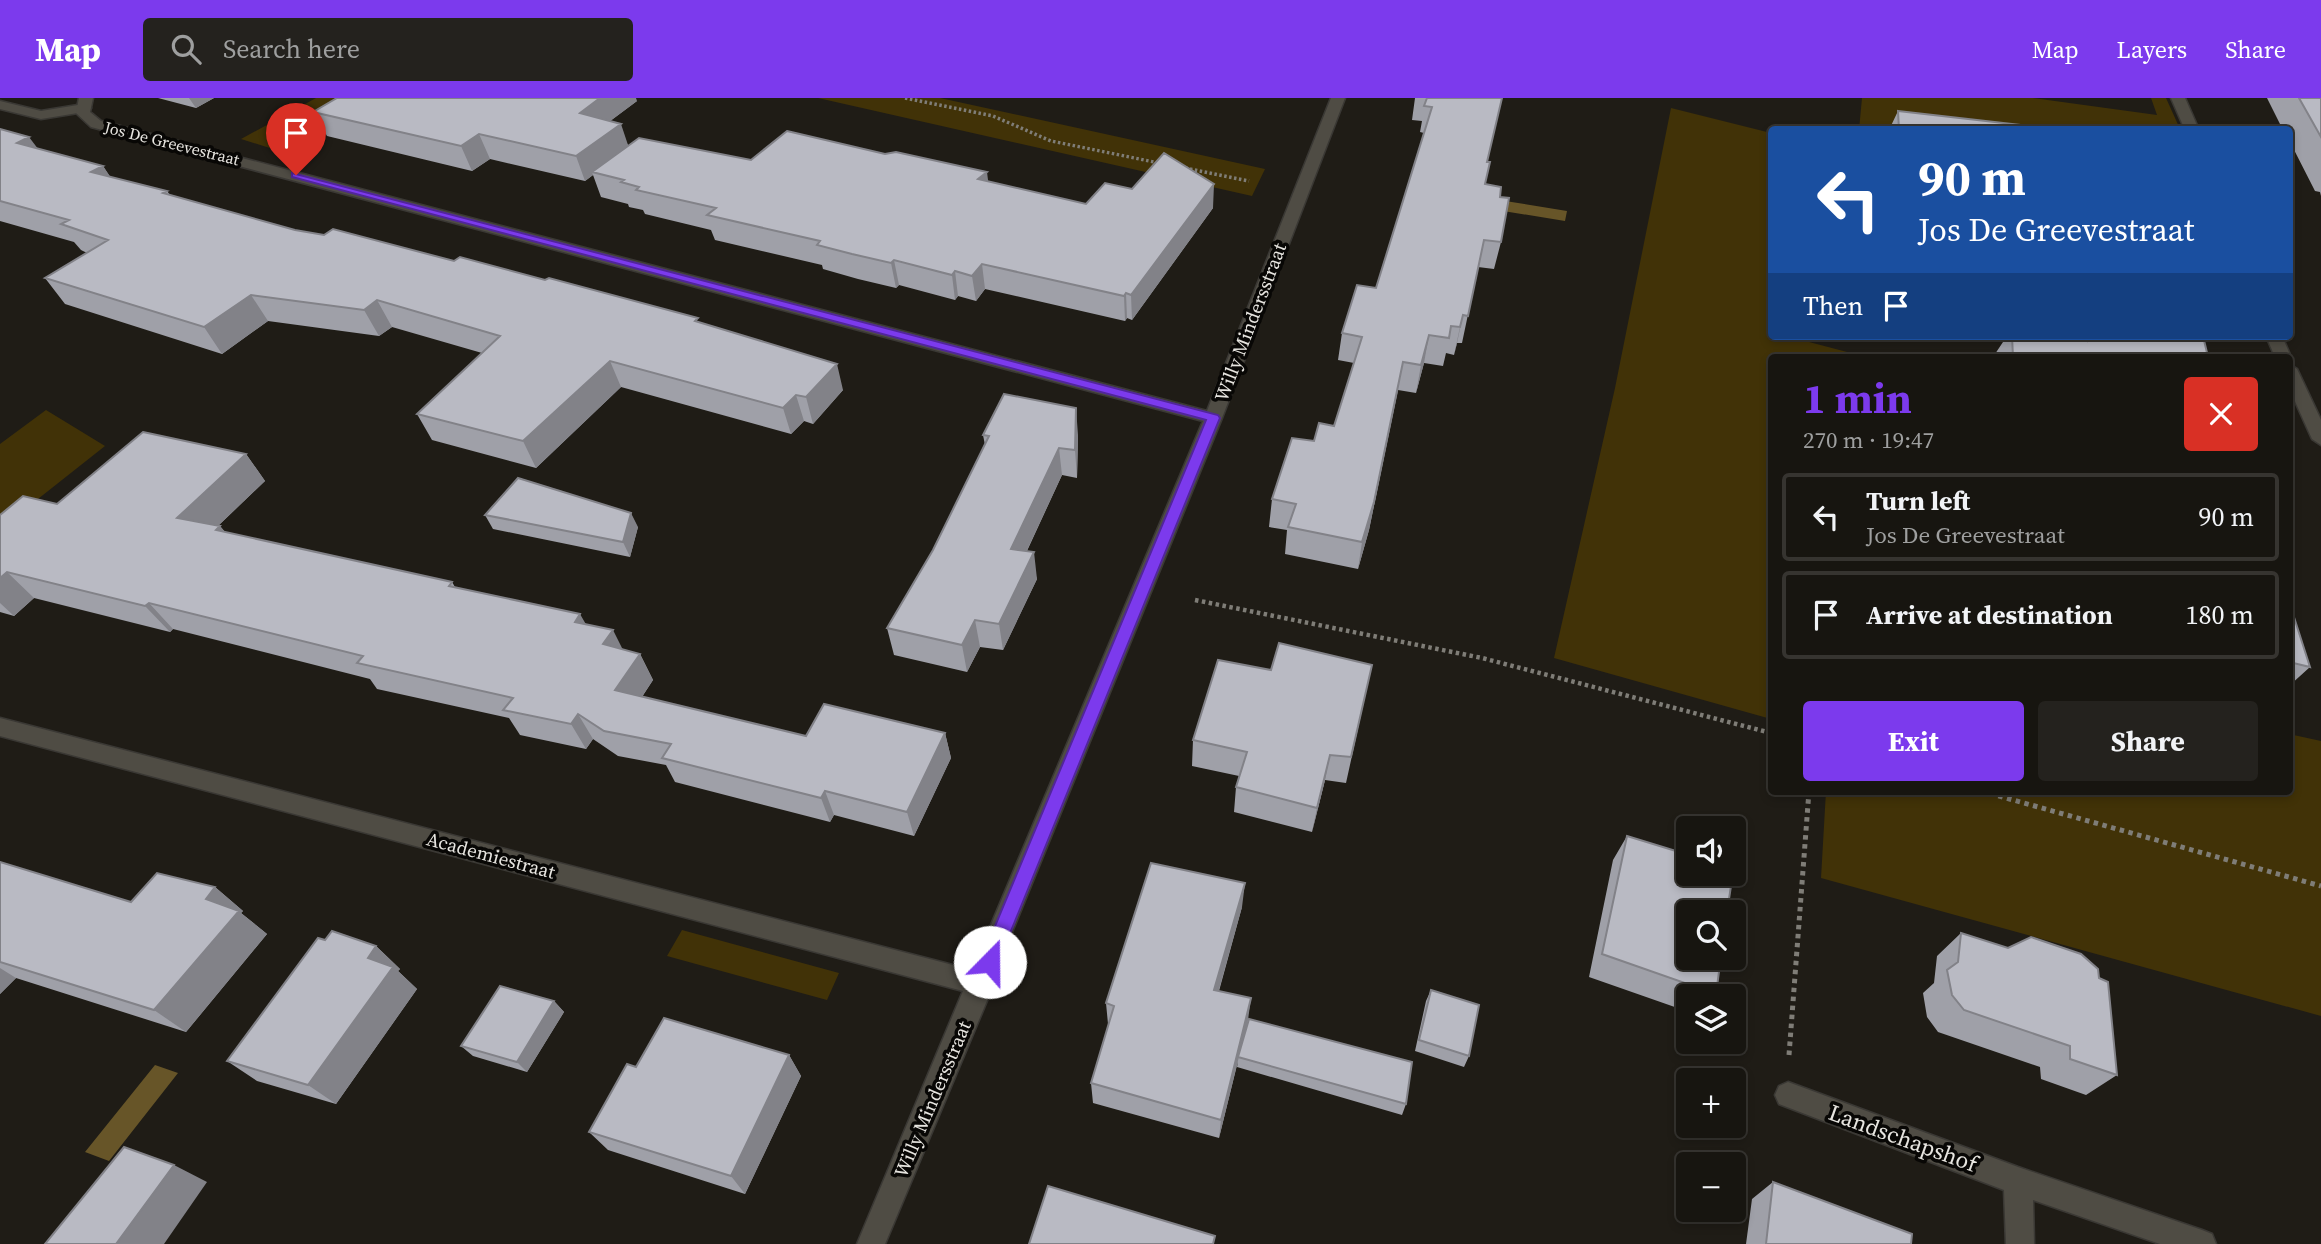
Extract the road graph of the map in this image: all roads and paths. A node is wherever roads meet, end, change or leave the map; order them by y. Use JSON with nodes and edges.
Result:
{"nodes":[{"id":1,"x":905,"y":98,"type":"edge"},
{"id":2,"x":1338,"y":98,"type":"edge"},
{"id":3,"x":2178,"y":98,"type":"edge"},
{"id":4,"x":85,"y":103,"type":"edge"},
{"id":5,"x":0,"y":105,"type":"edge"},
{"id":6,"x":325,"y":110,"type":"edge"},
{"id":7,"x":2190,"y":126,"type":"edge"},
{"id":8,"x":274,"y":137,"type":"dead end"},
{"id":9,"x":1169,"y":165,"type":"edge"},
{"id":10,"x":1182,"y":167,"type":"edge"},
{"id":11,"x":1249,"y":181,"type":"dead end"},
{"id":12,"x":2293,"y":378,"type":"edge"},
{"id":13,"x":1213,"y":418,"type":"junction"},
{"id":14,"x":2321,"y":439,"type":"edge"},
{"id":15,"x":1195,"y":600,"type":"dead end"},
{"id":16,"x":0,"y":727,"type":"edge"},
{"id":17,"x":1768,"y":732,"type":"edge"},
{"id":18,"x":1810,"y":795,"type":"edge"},
{"id":19,"x":1995,"y":795,"type":"edge"},
{"id":20,"x":2321,"y":886,"type":"edge"},
{"id":21,"x":981,"y":984,"type":"junction"},
{"id":22,"x":1789,"y":1054,"type":"dead end"},
{"id":23,"x":1788,"y":1095,"type":"dead end"},
{"id":24,"x":2018,"y":1181,"type":"junction"},
{"id":25,"x":871,"y":1244,"type":"edge"},
{"id":26,"x":2020,"y":1244,"type":"edge"},
{"id":27,"x":2203,"y":1244,"type":"edge"}],
"edges":[{"from":1,"to":9,"type":"path"},
{"from":2,"to":13,"type":"street","name":"Willy Mindersstraat"},
{"from":3,"to":7,"type":"street"},
{"from":4,"to":5,"type":"street"},
{"from":4,"to":13,"type":"street","name":"Jos De Greevestraat"},
{"from":6,"to":8,"type":"path"},
{"from":10,"to":11,"type":"path"},
{"from":12,"to":14,"type":"street"},
{"from":13,"to":21,"type":"street","name":"Willy Mindersstraat"},
{"from":15,"to":17,"type":"path"},
{"from":16,"to":21,"type":"street","name":"Academiestraat"},
{"from":18,"to":22,"type":"path"},
{"from":19,"to":20,"type":"path"},
{"from":21,"to":25,"type":"street","name":"Willy Mindersstraat"},
{"from":23,"to":24,"type":"street","name":"Landschapshof"},
{"from":24,"to":26,"type":"street"},
{"from":24,"to":27,"type":"street","name":"Landschapshof"}]}
